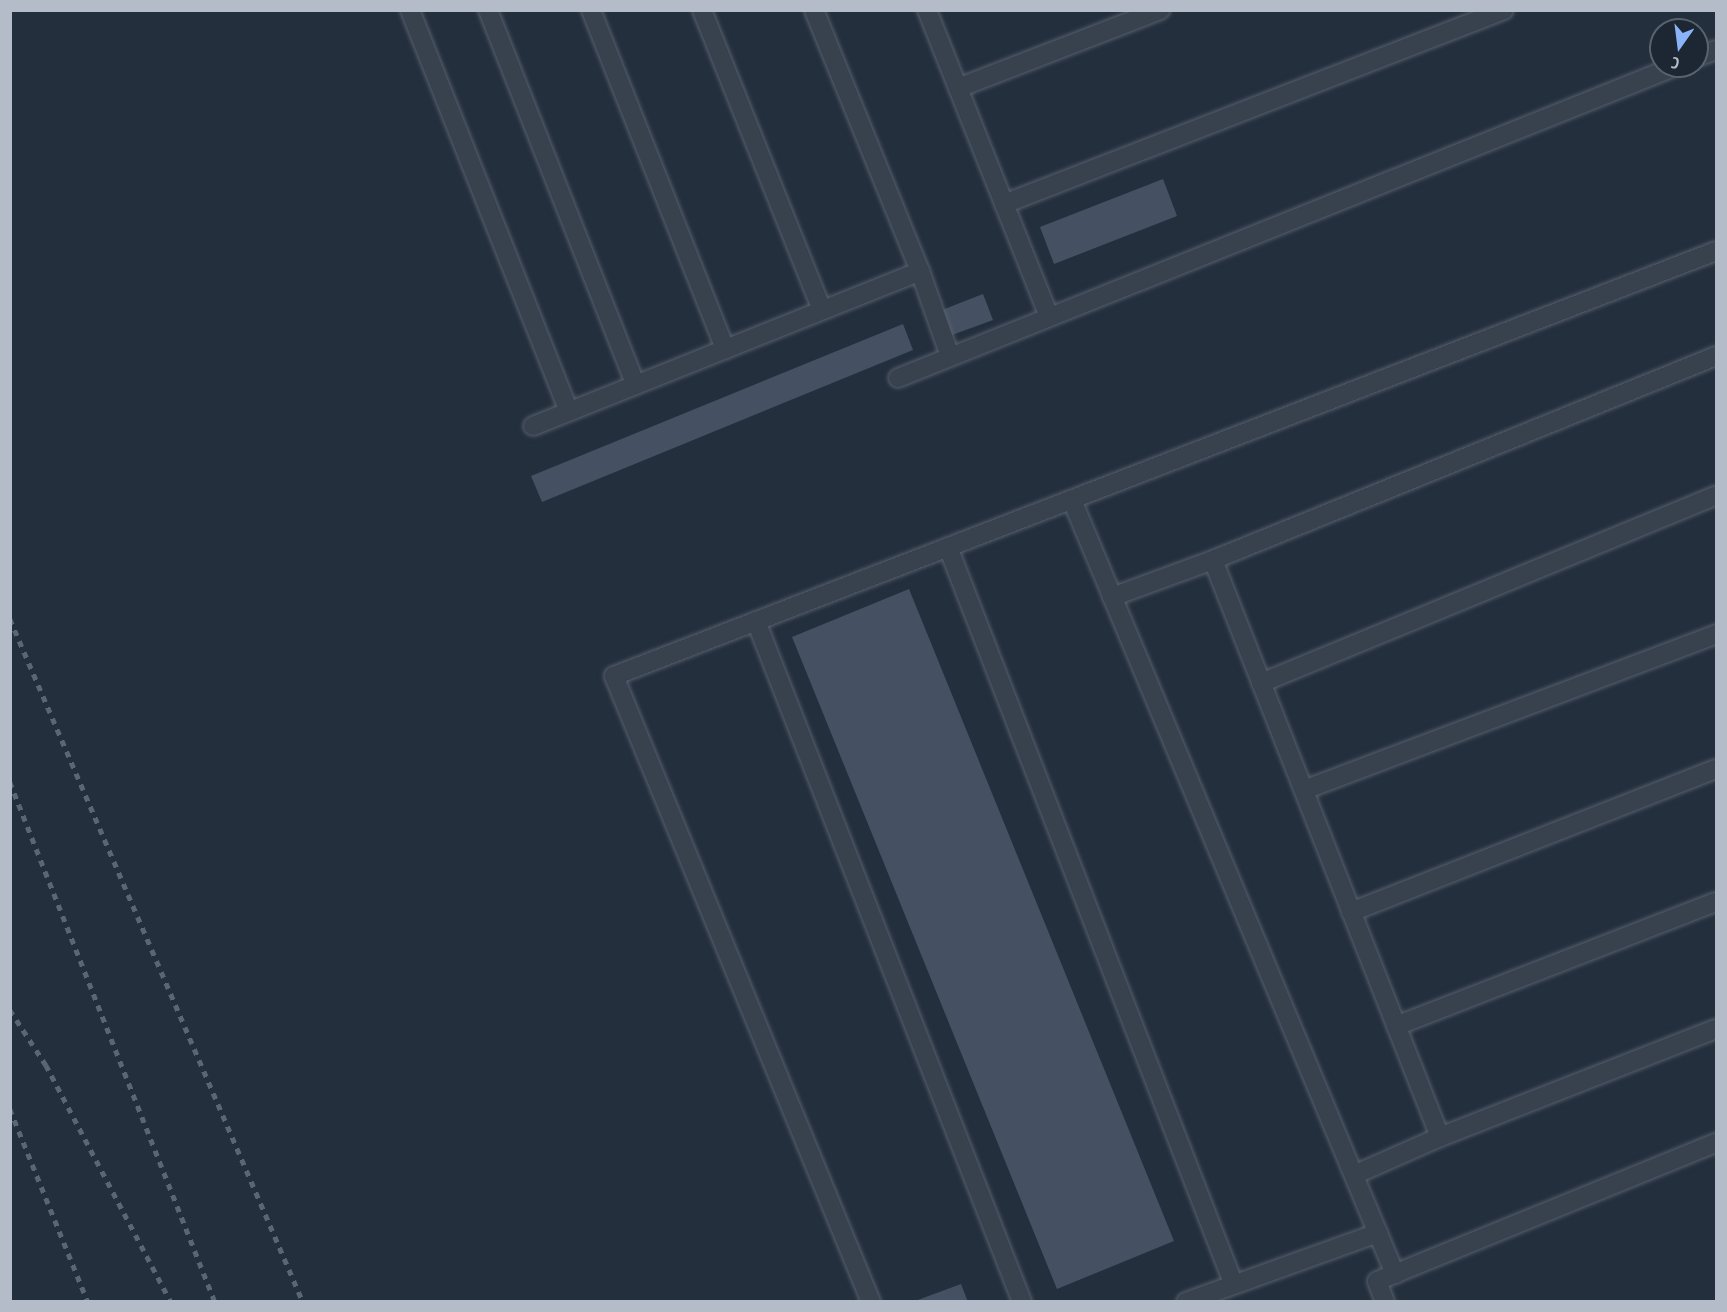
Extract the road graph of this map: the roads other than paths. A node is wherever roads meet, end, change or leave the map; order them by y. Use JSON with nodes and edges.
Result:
{"nodes":[{"id":1,"x":410,"y":10,"type":"edge"},
{"id":2,"x":488,"y":10,"type":"edge"},
{"id":3,"x":591,"y":10,"type":"edge"},
{"id":4,"x":702,"y":10,"type":"edge"},
{"id":5,"x":814,"y":10,"type":"edge"},
{"id":6,"x":927,"y":10,"type":"edge"},
{"id":7,"x":1161,"y":10,"type":"edge"},
{"id":8,"x":1504,"y":10,"type":"edge"},
{"id":9,"x":1649,"y":77,"type":"edge"},
{"id":10,"x":958,"y":88,"type":"junction"},
{"id":11,"x":1004,"y":204,"type":"junction"},
{"id":12,"x":1716,"y":251,"type":"edge"},
{"id":13,"x":920,"y":271,"type":"junction"},
{"id":14,"x":822,"y":310,"type":"junction"},
{"id":15,"x":1049,"y":317,"type":"junction"},
{"id":16,"x":725,"y":349,"type":"junction"},
{"id":17,"x":950,"y":356,"type":"junction"},
{"id":18,"x":1716,"y":356,"type":"edge"},
{"id":19,"x":898,"y":378,"type":"dead end"},
{"id":20,"x":636,"y":385,"type":"junction"},
{"id":21,"x":570,"y":411,"type":"junction"},
{"id":22,"x":533,"y":426,"type":"dead end"},
{"id":23,"x":1716,"y":495,"type":"edge"},
{"id":24,"x":1072,"y":500,"type":"junction"},
{"id":25,"x":948,"y":547,"type":"junction"},
{"id":26,"x":1213,"y":560,"type":"junction"},
{"id":27,"x":1112,"y":597,"type":"junction"},
{"id":28,"x":756,"y":621,"type":"junction"},
{"id":29,"x":1716,"y":634,"type":"edge"},
{"id":30,"x":1261,"y":683,"type":"junction"},
{"id":31,"x":1716,"y":770,"type":"edge"},
{"id":32,"x":1304,"y":790,"type":"junction"},
{"id":33,"x":1716,"y":902,"type":"edge"},
{"id":34,"x":1351,"y":912,"type":"junction"},
{"id":35,"x":1396,"y":1026,"type":"junction"},
{"id":36,"x":1716,"y":1029,"type":"edge"},
{"id":37,"x":1440,"y":1137,"type":"junction"},
{"id":38,"x":1716,"y":1143,"type":"edge"},
{"id":39,"x":1354,"y":1175,"type":"junction"},
{"id":40,"x":1378,"y":1233,"type":"junction"},
{"id":41,"x":1395,"y":1274,"type":"junction"},
{"id":42,"x":1234,"y":1285,"type":"junction"},
{"id":43,"x":872,"y":1302,"type":"edge"},
{"id":44,"x":1022,"y":1302,"type":"edge"},
{"id":45,"x":1186,"y":1302,"type":"edge"},
{"id":46,"x":1385,"y":1302,"type":"edge"}],
"edges":[{"from":1,"to":21,"type":"lane"},
{"from":2,"to":20,"type":"lane"},
{"from":3,"to":16,"type":"lane"},
{"from":4,"to":14,"type":"lane"},
{"from":5,"to":13,"type":"lane"},
{"from":6,"to":10,"type":"lane"},
{"from":7,"to":10,"type":"lane"},
{"from":8,"to":11,"type":"lane"},
{"from":9,"to":15,"type":"lane"},
{"from":10,"to":11,"type":"lane"},
{"from":11,"to":15,"type":"lane"},
{"from":12,"to":24,"type":"lane"},
{"from":13,"to":14,"type":"lane"},
{"from":13,"to":17,"type":"lane"},
{"from":14,"to":16,"type":"lane"},
{"from":15,"to":17,"type":"lane"},
{"from":16,"to":20,"type":"lane"},
{"from":17,"to":19,"type":"lane"},
{"from":18,"to":26,"type":"lane"},
{"from":20,"to":21,"type":"lane"},
{"from":21,"to":22,"type":"lane"},
{"from":23,"to":30,"type":"lane"},
{"from":24,"to":25,"type":"lane"},
{"from":24,"to":27,"type":"lane"},
{"from":25,"to":28,"type":"lane"},
{"from":25,"to":42,"type":"lane"},
{"from":26,"to":27,"type":"lane"},
{"from":26,"to":30,"type":"lane"},
{"from":27,"to":39,"type":"lane"},
{"from":28,"to":43,"type":"lane"},
{"from":28,"to":44,"type":"lane"},
{"from":29,"to":32,"type":"lane"},
{"from":30,"to":32,"type":"lane"},
{"from":31,"to":34,"type":"lane"},
{"from":32,"to":34,"type":"lane"},
{"from":33,"to":35,"type":"lane"},
{"from":34,"to":35,"type":"lane"},
{"from":35,"to":37,"type":"lane"},
{"from":36,"to":37,"type":"lane"},
{"from":37,"to":39,"type":"lane"},
{"from":38,"to":41,"type":"lane"},
{"from":39,"to":40,"type":"lane"},
{"from":40,"to":41,"type":"lane"},
{"from":40,"to":42,"type":"lane"},
{"from":41,"to":46,"type":"lane"},
{"from":42,"to":45,"type":"lane"}]}
